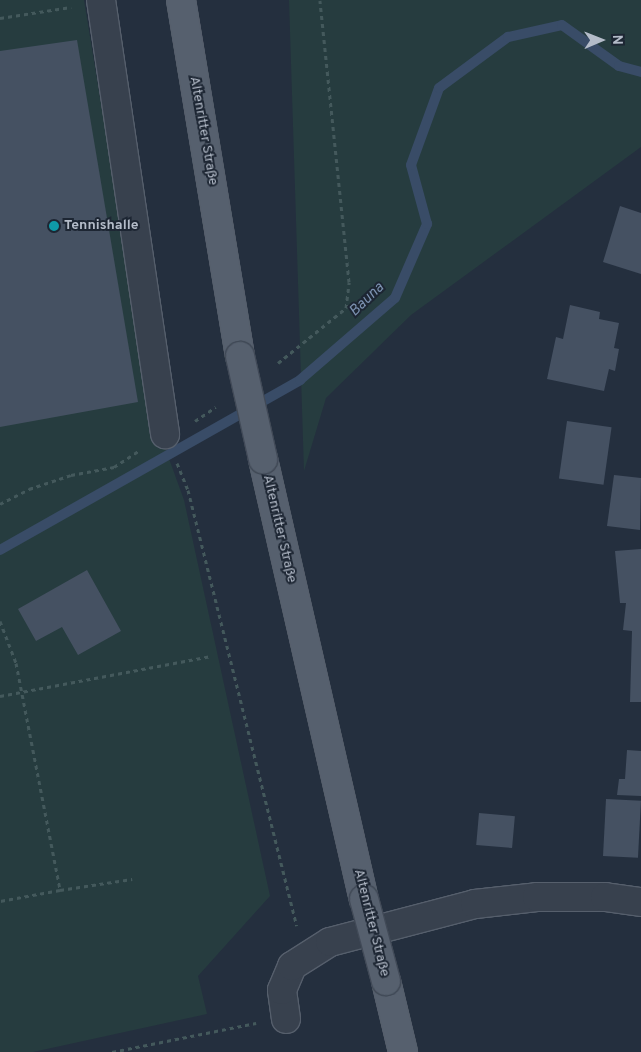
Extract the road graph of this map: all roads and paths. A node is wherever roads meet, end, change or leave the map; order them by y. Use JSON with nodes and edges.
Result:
{"nodes":[{"id":1,"x":180,"y":0,"type":"edge"},
{"id":2,"x":320,"y":0,"type":"edge"},
{"id":3,"x":101,"y":1,"type":"edge"},
{"id":4,"x":0,"y":18,"type":"edge"},
{"id":5,"x":278,"y":363,"type":"dead end"},
{"id":6,"x":216,"y":407,"type":"dead end"},
{"id":7,"x":197,"y":420,"type":"dead end"},
{"id":8,"x":165,"y":434,"type":"joint"},
{"id":9,"x":188,"y":490,"type":"dead end"},
{"id":10,"x":0,"y":504,"type":"edge"},
{"id":11,"x":0,"y":621,"type":"edge"},
{"id":12,"x":211,"y":656,"type":"dead end"},
{"id":13,"x":22,"y":692,"type":"junction"},
{"id":14,"x":0,"y":696,"type":"edge"},
{"id":15,"x":132,"y":879,"type":"dead end"},
{"id":16,"x":60,"y":890,"type":"junction"},
{"id":17,"x":0,"y":901,"type":"edge"},
{"id":18,"x":641,"y":902,"type":"edge"},
{"id":19,"x":308,"y":954,"type":"junction"},
{"id":20,"x":286,"y":1019,"type":"joint"},
{"id":21,"x":112,"y":1052,"type":"edge"},
{"id":22,"x":403,"y":1052,"type":"edge"}],
"edges":[{"from":1,"to":22,"type":"main road","name":"Altenritter Straße","bridge":true},
{"from":2,"to":5,"type":"path"},
{"from":3,"to":4,"type":"path"},
{"from":3,"to":8,"type":"lane"},
{"from":6,"to":7,"type":"path"},
{"from":8,"to":10,"type":"path"},
{"from":9,"to":19,"type":"path"},
{"from":11,"to":13,"type":"path"},
{"from":12,"to":13,"type":"path"},
{"from":13,"to":14,"type":"path"},
{"from":13,"to":16,"type":"path"},
{"from":15,"to":16,"type":"path"},
{"from":16,"to":17,"type":"path"},
{"from":18,"to":19,"type":"lane"},
{"from":19,"to":20,"type":"lane"},
{"from":20,"to":21,"type":"path"}]}
